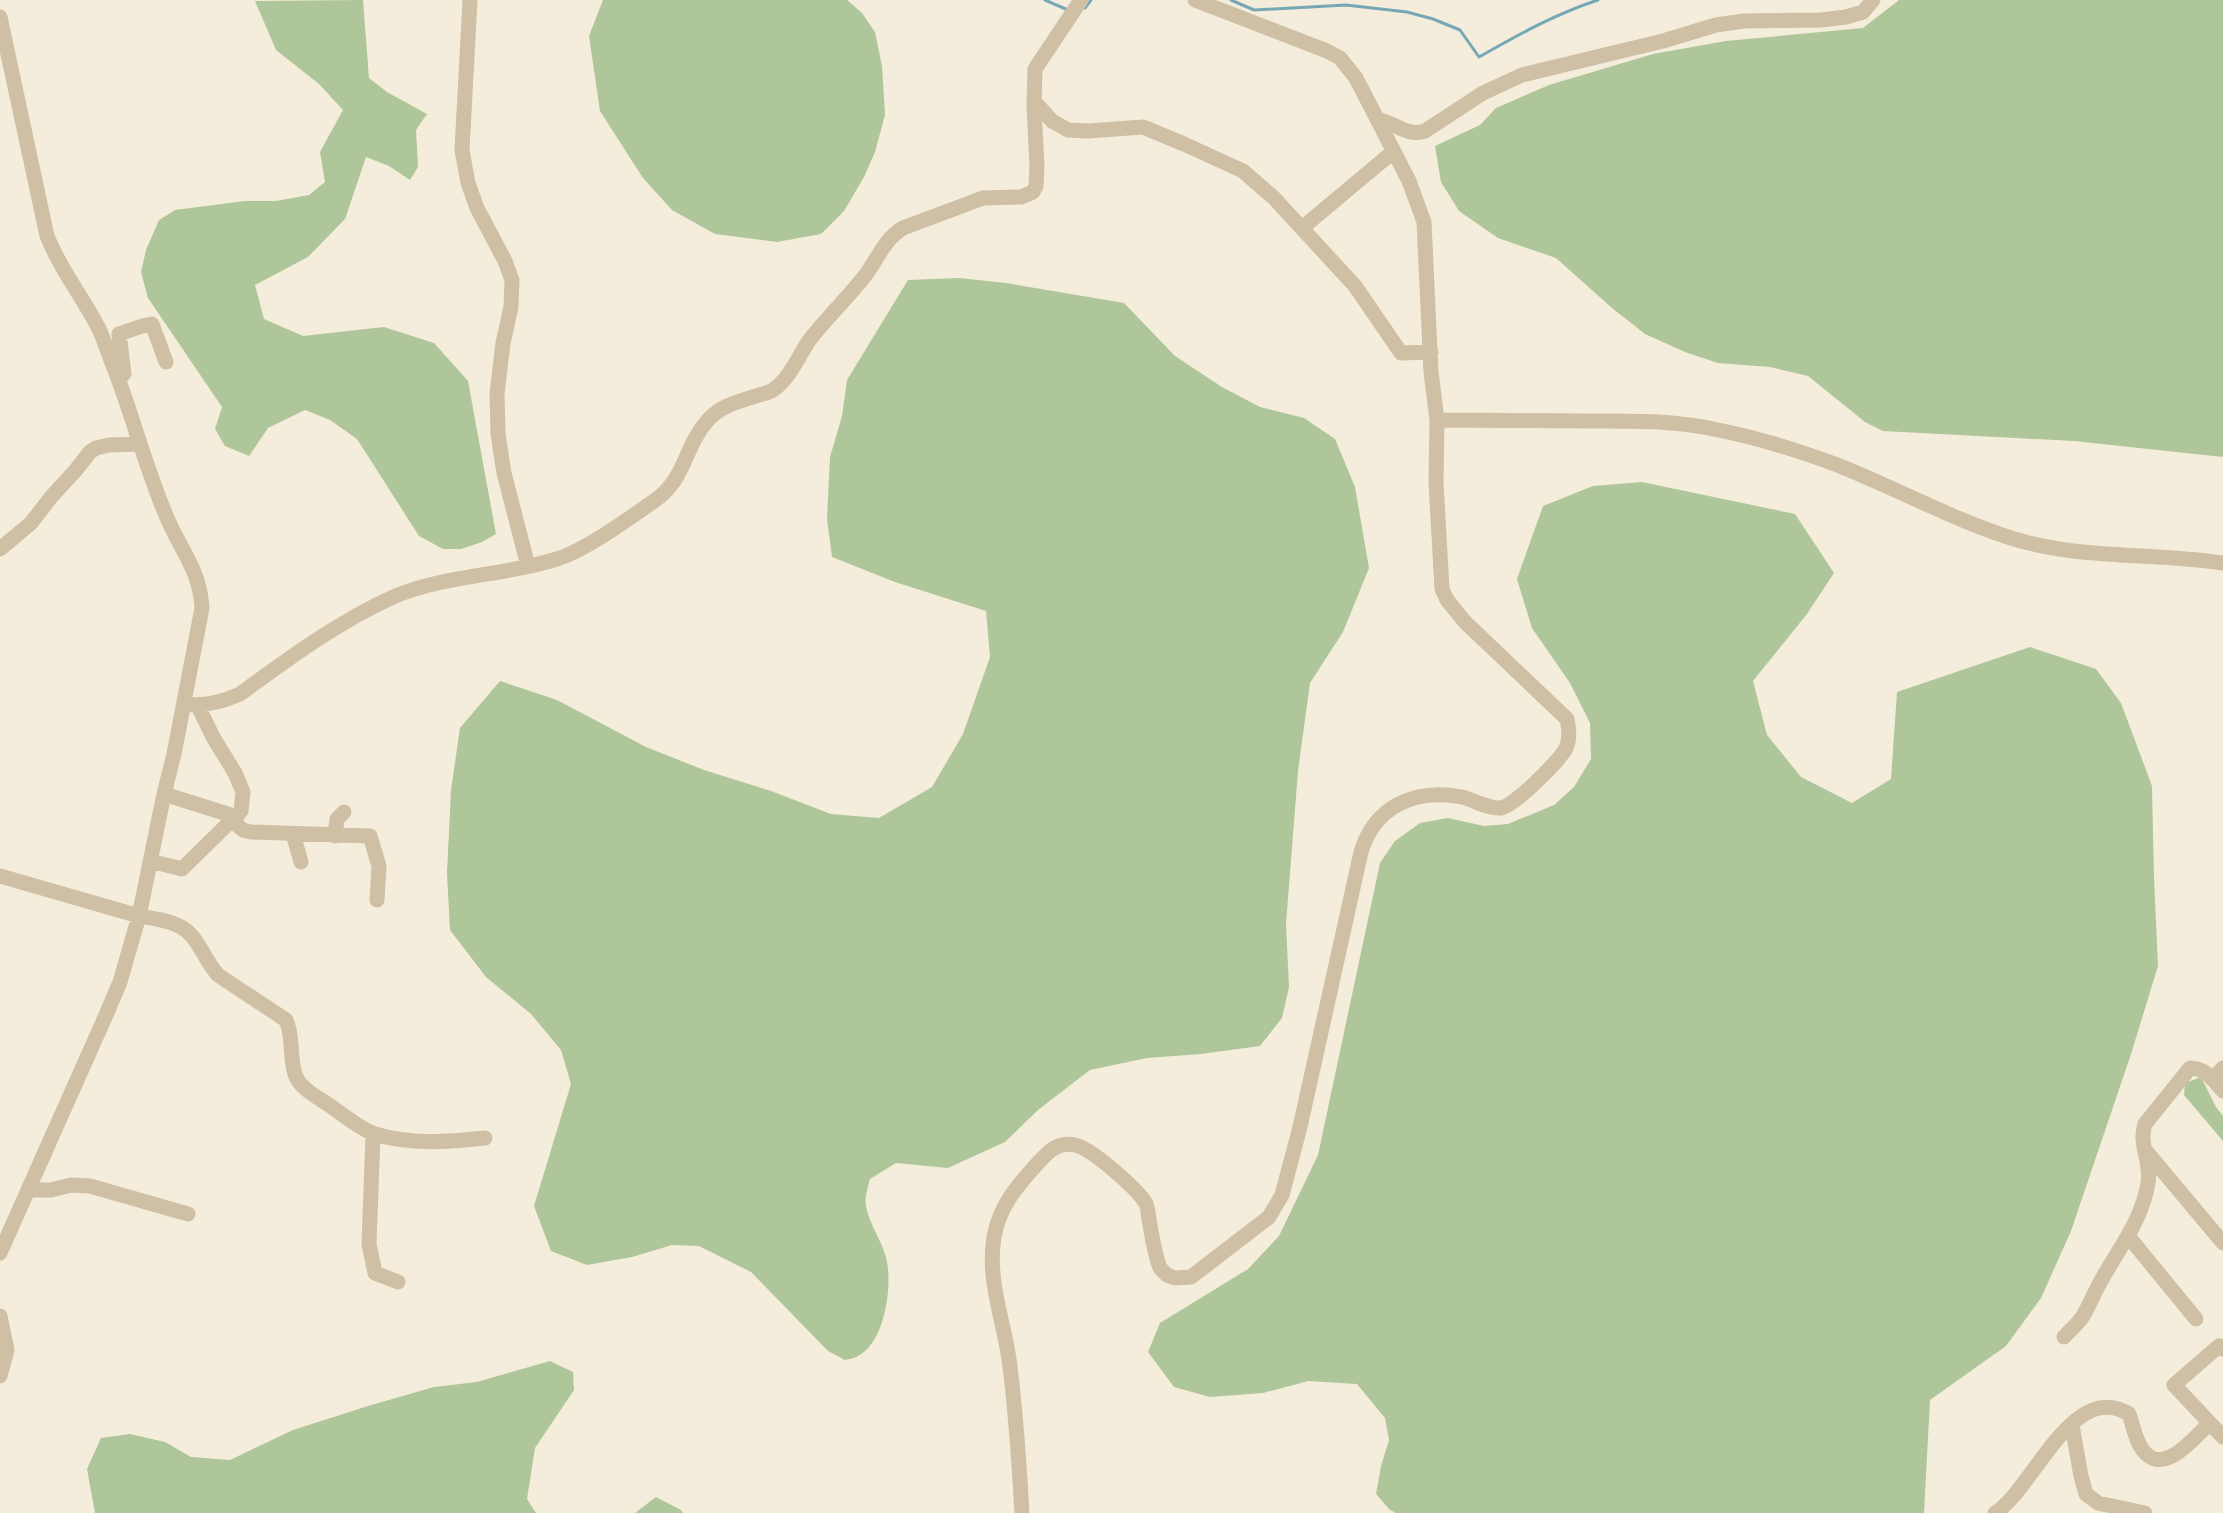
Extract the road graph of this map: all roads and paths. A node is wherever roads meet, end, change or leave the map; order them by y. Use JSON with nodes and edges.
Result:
{"nodes":[{"id":1,"x":470,"y":0,"type":"edge"},
{"id":2,"x":1082,"y":0,"type":"edge"},
{"id":3,"x":1195,"y":0,"type":"edge"},
{"id":4,"x":1873,"y":0,"type":"edge"},
{"id":5,"x":0,"y":17,"type":"edge"},
{"id":6,"x":1034,"y":101,"type":"junction"},
{"id":7,"x":1378,"y":120,"type":"junction"},
{"id":8,"x":1394,"y":151,"type":"junction"},
{"id":9,"x":1302,"y":228,"type":"junction"},
{"id":10,"x":1431,"y":352,"type":"junction"},
{"id":11,"x":166,"y":362,"type":"dead end"},
{"id":12,"x":121,"y":385,"type":"junction"},
{"id":13,"x":1437,"y":420,"type":"junction"},
{"id":14,"x":140,"y":444,"type":"junction"},
{"id":15,"x":0,"y":549,"type":"edge"},
{"id":16,"x":2223,"y":563,"type":"edge"},
{"id":17,"x":528,"y":566,"type":"junction"},
{"id":18,"x":191,"y":705,"type":"junction"},
{"id":19,"x":164,"y":794,"type":"junction"},
{"id":20,"x":344,"y":812,"type":"dead end"},
{"id":21,"x":234,"y":819,"type":"junction"},
{"id":22,"x":293,"y":834,"type":"junction"},
{"id":23,"x":335,"y":836,"type":"junction"},
{"id":24,"x":150,"y":861,"type":"junction"},
{"id":25,"x":300,"y":862,"type":"dead end"},
{"id":26,"x":0,"y":876,"type":"edge"},
{"id":27,"x":377,"y":900,"type":"dead end"},
{"id":28,"x":139,"y":916,"type":"junction"},
{"id":29,"x":2217,"y":1074,"type":"edge"},
{"id":30,"x":2223,"y":1091,"type":"edge"},
{"id":31,"x":374,"y":1134,"type":"junction"},
{"id":32,"x":485,"y":1138,"type":"dead end"},
{"id":33,"x":2146,"y":1151,"type":"junction"},
{"id":34,"x":28,"y":1190,"type":"junction"},
{"id":35,"x":189,"y":1214,"type":"dead end"},
{"id":36,"x":4,"y":1233,"type":"edge"},
{"id":37,"x":2128,"y":1236,"type":"junction"},
{"id":38,"x":2223,"y":1243,"type":"edge"},
{"id":39,"x":0,"y":1253,"type":"edge"},
{"id":40,"x":398,"y":1282,"type":"dead end"},
{"id":41,"x":0,"y":1316,"type":"edge"},
{"id":42,"x":2196,"y":1319,"type":"dead end"},
{"id":43,"x":2064,"y":1337,"type":"dead end"},
{"id":44,"x":2223,"y":1349,"type":"edge"},
{"id":45,"x":0,"y":1376,"type":"edge"},
{"id":46,"x":2210,"y":1423,"type":"junction"},
{"id":47,"x":2072,"y":1425,"type":"junction"},
{"id":48,"x":2223,"y":1437,"type":"edge"},
{"id":49,"x":2116,"y":1511,"type":"edge"},
{"id":50,"x":1022,"y":1513,"type":"edge"},
{"id":51,"x":1995,"y":1513,"type":"edge"},
{"id":52,"x":2145,"y":1513,"type":"edge"}],
"edges":[{"from":1,"to":17,"type":"street"},
{"from":2,"to":6,"type":"street"},
{"from":3,"to":7,"type":"street"},
{"from":4,"to":7,"type":"street"},
{"from":5,"to":12,"type":"street"},
{"from":6,"to":9,"type":"street"},
{"from":6,"to":17,"type":"street"},
{"from":7,"to":8,"type":"street"},
{"from":8,"to":9,"type":"street"},
{"from":8,"to":10,"type":"street"},
{"from":9,"to":10,"type":"street"},
{"from":10,"to":13,"type":"street"},
{"from":11,"to":12,"type":"street"},
{"from":12,"to":14,"type":"street"},
{"from":13,"to":16,"type":"street"},
{"from":13,"to":50,"type":"street"},
{"from":14,"to":15,"type":"street"},
{"from":14,"to":18,"type":"street"},
{"from":17,"to":18,"type":"street"},
{"from":18,"to":19,"type":"street"},
{"from":18,"to":21,"type":"street"},
{"from":19,"to":21,"type":"street"},
{"from":19,"to":24,"type":"street"},
{"from":20,"to":23,"type":"street"},
{"from":21,"to":22,"type":"street"},
{"from":21,"to":24,"type":"street"},
{"from":22,"to":23,"type":"street"},
{"from":22,"to":25,"type":"street"},
{"from":23,"to":27,"type":"street"},
{"from":24,"to":28,"type":"street"},
{"from":26,"to":28,"type":"street"},
{"from":28,"to":31,"type":"street"},
{"from":28,"to":34,"type":"street"},
{"from":29,"to":30,"type":"street"},
{"from":29,"to":33,"type":"street"},
{"from":31,"to":32,"type":"street"},
{"from":31,"to":40,"type":"street"},
{"from":33,"to":37,"type":"street"},
{"from":33,"to":38,"type":"street"},
{"from":34,"to":35,"type":"street"},
{"from":34,"to":36,"type":"street"},
{"from":36,"to":39,"type":"street"},
{"from":37,"to":42,"type":"street"},
{"from":37,"to":43,"type":"street"},
{"from":41,"to":45,"type":"street"},
{"from":44,"to":46,"type":"street"},
{"from":46,"to":47,"type":"street"},
{"from":46,"to":48,"type":"street"},
{"from":47,"to":49,"type":"street"},
{"from":47,"to":51,"type":"street"},
{"from":49,"to":52,"type":"street"}]}
